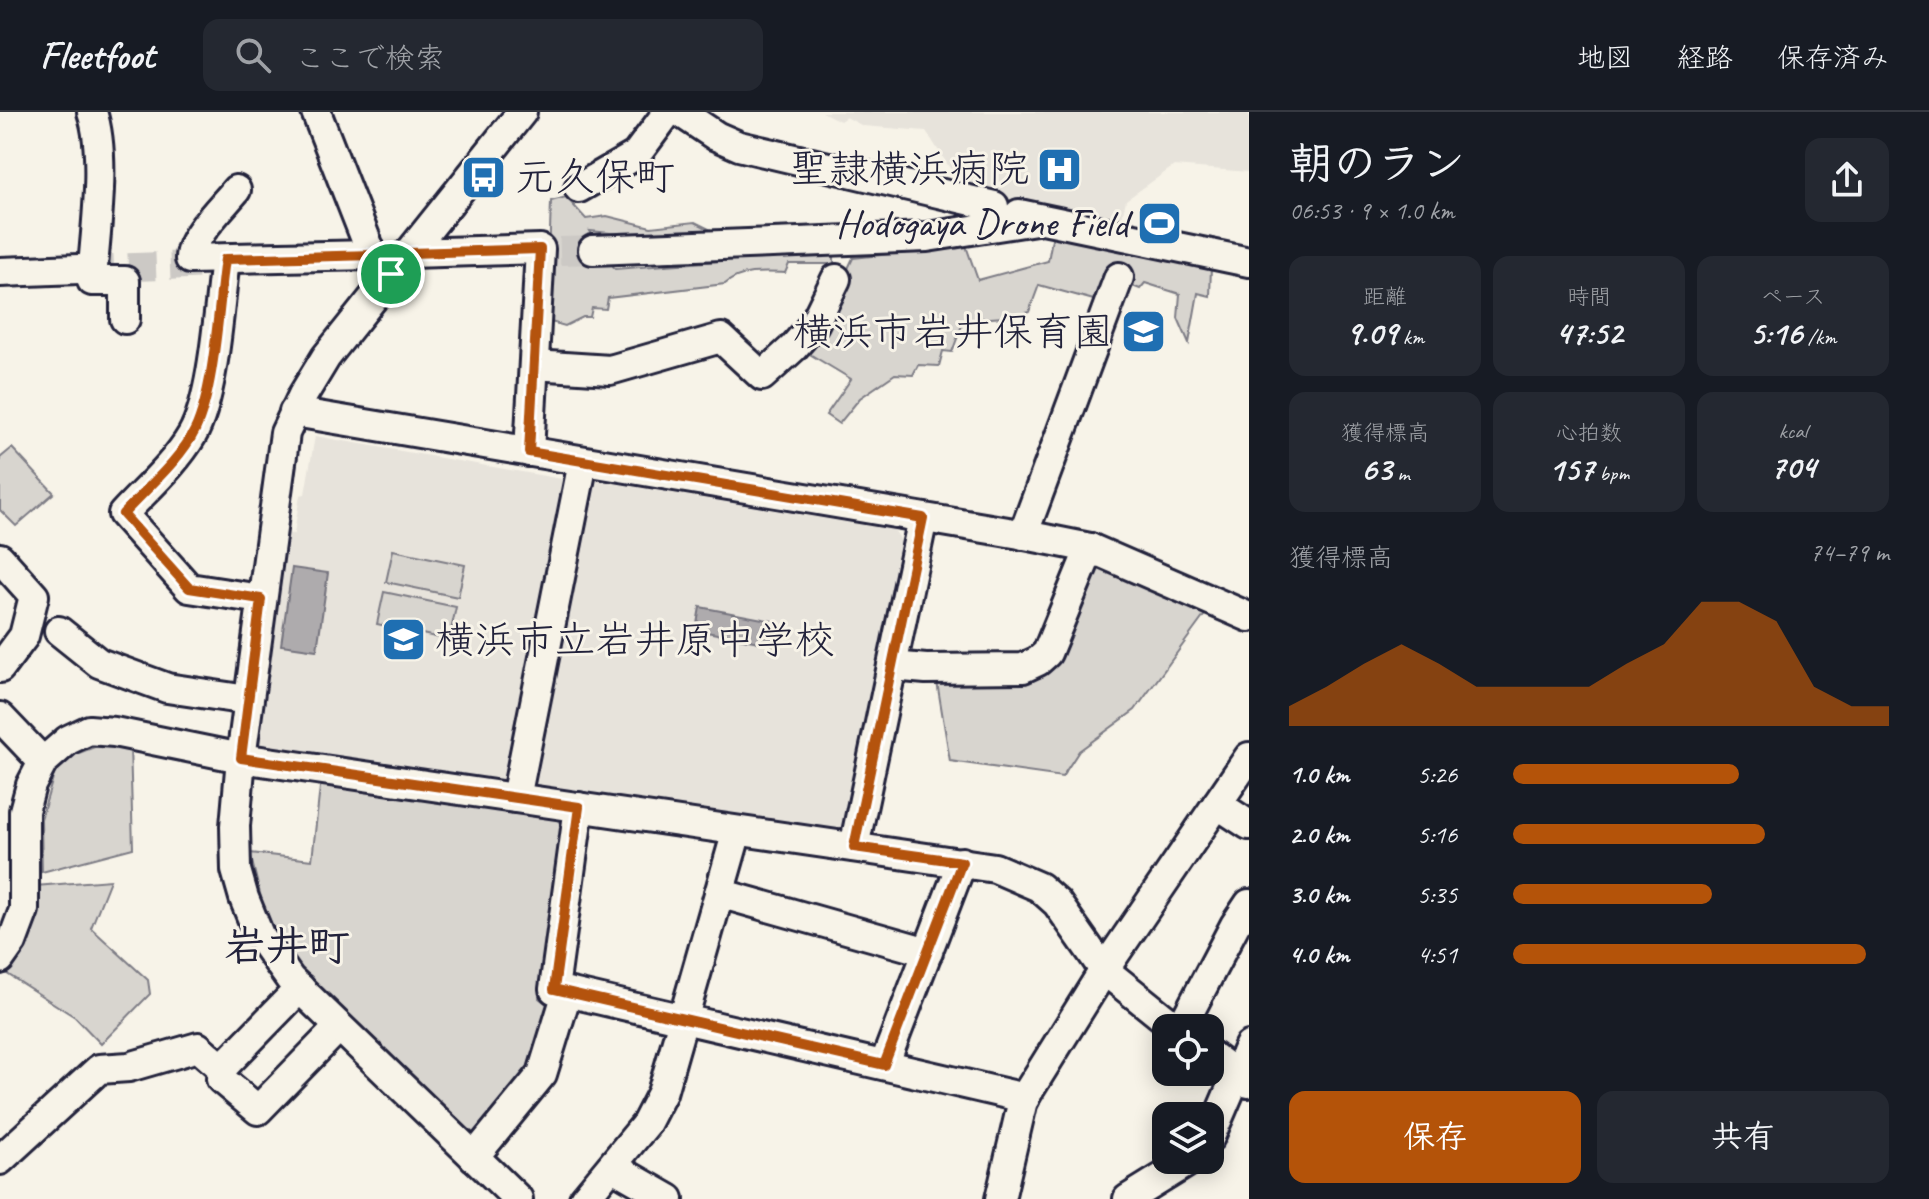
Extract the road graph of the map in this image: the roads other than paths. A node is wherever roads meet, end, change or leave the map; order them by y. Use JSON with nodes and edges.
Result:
{"nodes":[{"id":1,"x":92,"y":112,"type":"edge"},
{"id":2,"x":316,"y":112,"type":"edge"},
{"id":3,"x":522,"y":112,"type":"edge"},
{"id":4,"x":668,"y":112,"type":"edge"},
{"id":5,"x":680,"y":112,"type":"edge"},
{"id":6,"x":579,"y":188,"type":"dead end"},
{"id":7,"x":236,"y":190,"type":"dead end"},
{"id":8,"x":1036,"y":220,"type":"junction"},
{"id":9,"x":593,"y":250,"type":"tunnel mouth"},
{"id":10,"x":225,"y":259,"type":"junction"},
{"id":11,"x":391,"y":261,"type":"junction"},
{"id":12,"x":1249,"y":262,"type":"edge"},
{"id":13,"x":79,"y":269,"type":"tunnel mouth"},
{"id":14,"x":0,"y":272,"type":"edge"},
{"id":15,"x":1119,"y":277,"type":"dead end"},
{"id":16,"x":836,"y":279,"type":"dead end"},
{"id":17,"x":125,"y":319,"type":"dead end"},
{"id":18,"x":534,"y":365,"type":"junction"},
{"id":19,"x":294,"y":412,"type":"junction"},
{"id":20,"x":529,"y":452,"type":"junction"},
{"id":21,"x":583,"y":462,"type":"junction"},
{"id":22,"x":923,"y":518,"type":"junction"},
{"id":23,"x":1023,"y":535,"type":"junction"},
{"id":24,"x":1090,"y":548,"type":"junction"},
{"id":25,"x":0,"y":558,"type":"edge"},
{"id":26,"x":261,"y":599,"type":"junction"},
{"id":27,"x":1249,"y":617,"type":"edge"},
{"id":28,"x":59,"y":631,"type":"dead end"},
{"id":29,"x":892,"y":666,"type":"junction"},
{"id":30,"x":0,"y":668,"type":"edge"},
{"id":31,"x":248,"y":700,"type":"junction"},
{"id":32,"x":0,"y":717,"type":"edge"},
{"id":33,"x":1249,"y":757,"type":"edge"},
{"id":34,"x":241,"y":758,"type":"junction"},
{"id":35,"x":43,"y":762,"type":"junction"},
{"id":36,"x":516,"y":798,"type":"junction"},
{"id":37,"x":1217,"y":804,"type":"junction"},
{"id":38,"x":579,"y":807,"type":"junction"},
{"id":39,"x":1249,"y":825,"type":"edge"},
{"id":40,"x":737,"y":831,"type":"junction"},
{"id":41,"x":854,"y":847,"type":"junction"},
{"id":42,"x":962,"y":862,"type":"junction"},
{"id":43,"x":719,"y":893,"type":"junction"},
{"id":44,"x":1249,"y":904,"type":"edge"},
{"id":45,"x":928,"y":952,"type":"junction"},
{"id":46,"x":0,"y":959,"type":"edge"},
{"id":47,"x":1104,"y":970,"type":"junction"},
{"id":48,"x":300,"y":988,"type":"junction"},
{"id":49,"x":567,"y":993,"type":"junction"},
{"id":50,"x":1160,"y":1014,"type":"edge"},
{"id":51,"x":1186,"y":1014,"type":"edge"},
{"id":52,"x":683,"y":1021,"type":"junction"},
{"id":53,"x":339,"y":1027,"type":"junction"},
{"id":54,"x":1249,"y":1046,"type":"edge"},
{"id":55,"x":884,"y":1065,"type":"junction"},
{"id":56,"x":1224,"y":1066,"type":"edge"},
{"id":57,"x":222,"y":1068,"type":"junction"},
{"id":58,"x":1242,"y":1079,"type":"edge"},
{"id":59,"x":1025,"y":1098,"type":"junction"},
{"id":60,"x":1224,"y":1112,"type":"edge"},
{"id":61,"x":474,"y":1157,"type":"junction"},
{"id":62,"x":0,"y":1160,"type":"edge"},
{"id":63,"x":613,"y":1167,"type":"junction"},
{"id":64,"x":1168,"y":1174,"type":"edge"},
{"id":65,"x":518,"y":1199,"type":"edge"},
{"id":66,"x":584,"y":1199,"type":"edge"},
{"id":67,"x":669,"y":1199,"type":"edge"},
{"id":68,"x":1000,"y":1199,"type":"edge"},
{"id":69,"x":1128,"y":1199,"type":"edge"}],
"edges":[{"from":1,"to":17,"type":"street"},
{"from":2,"to":11,"type":"street"},
{"from":3,"to":11,"type":"street"},
{"from":4,"to":6,"type":"street"},
{"from":5,"to":8,"type":"street"},
{"from":7,"to":10,"type":"street"},
{"from":8,"to":9,"type":"street"},
{"from":8,"to":12,"type":"street"},
{"from":10,"to":11,"type":"street"},
{"from":10,"to":26,"type":"street"},
{"from":11,"to":18,"type":"street"},
{"from":11,"to":19,"type":"street"},
{"from":13,"to":14,"type":"street"},
{"from":15,"to":23,"type":"street"},
{"from":16,"to":18,"type":"street"},
{"from":18,"to":20,"type":"street"},
{"from":19,"to":20,"type":"street"},
{"from":19,"to":26,"type":"street"},
{"from":20,"to":21,"type":"street"},
{"from":21,"to":22,"type":"street"},
{"from":21,"to":36,"type":"street"},
{"from":22,"to":23,"type":"street"},
{"from":22,"to":29,"type":"street"},
{"from":23,"to":24,"type":"street"},
{"from":24,"to":27,"type":"street"},
{"from":24,"to":29,"type":"street"},
{"from":25,"to":30,"type":"street"},
{"from":26,"to":31,"type":"street"},
{"from":28,"to":31,"type":"street"},
{"from":29,"to":41,"type":"street"},
{"from":31,"to":34,"type":"street"},
{"from":32,"to":35,"type":"street"},
{"from":33,"to":37,"type":"street"},
{"from":34,"to":35,"type":"street"},
{"from":34,"to":36,"type":"street"},
{"from":34,"to":48,"type":"street"},
{"from":35,"to":46,"type":"street"},
{"from":36,"to":38,"type":"street"},
{"from":37,"to":39,"type":"street"},
{"from":37,"to":47,"type":"street"},
{"from":38,"to":40,"type":"street"},
{"from":38,"to":49,"type":"street"},
{"from":40,"to":41,"type":"street"},
{"from":40,"to":43,"type":"street"},
{"from":41,"to":42,"type":"street"},
{"from":42,"to":45,"type":"street"},
{"from":42,"to":47,"type":"street"},
{"from":43,"to":45,"type":"street"},
{"from":43,"to":52,"type":"street"},
{"from":44,"to":51,"type":"street"},
{"from":45,"to":55,"type":"street"},
{"from":47,"to":50,"type":"street"},
{"from":47,"to":59,"type":"street"},
{"from":48,"to":53,"type":"street"},
{"from":48,"to":57,"type":"street"},
{"from":49,"to":52,"type":"street"},
{"from":49,"to":61,"type":"street"},
{"from":52,"to":55,"type":"street"},
{"from":52,"to":63,"type":"street"},
{"from":53,"to":57,"type":"street"},
{"from":53,"to":61,"type":"street"},
{"from":54,"to":58,"type":"street"},
{"from":55,"to":59,"type":"street"},
{"from":56,"to":58,"type":"street"},
{"from":57,"to":62,"type":"street"},
{"from":58,"to":60,"type":"street"},
{"from":59,"to":68,"type":"street"},
{"from":61,"to":65,"type":"street"},
{"from":63,"to":66,"type":"street"},
{"from":63,"to":67,"type":"street"},
{"from":64,"to":69,"type":"street"}]}
